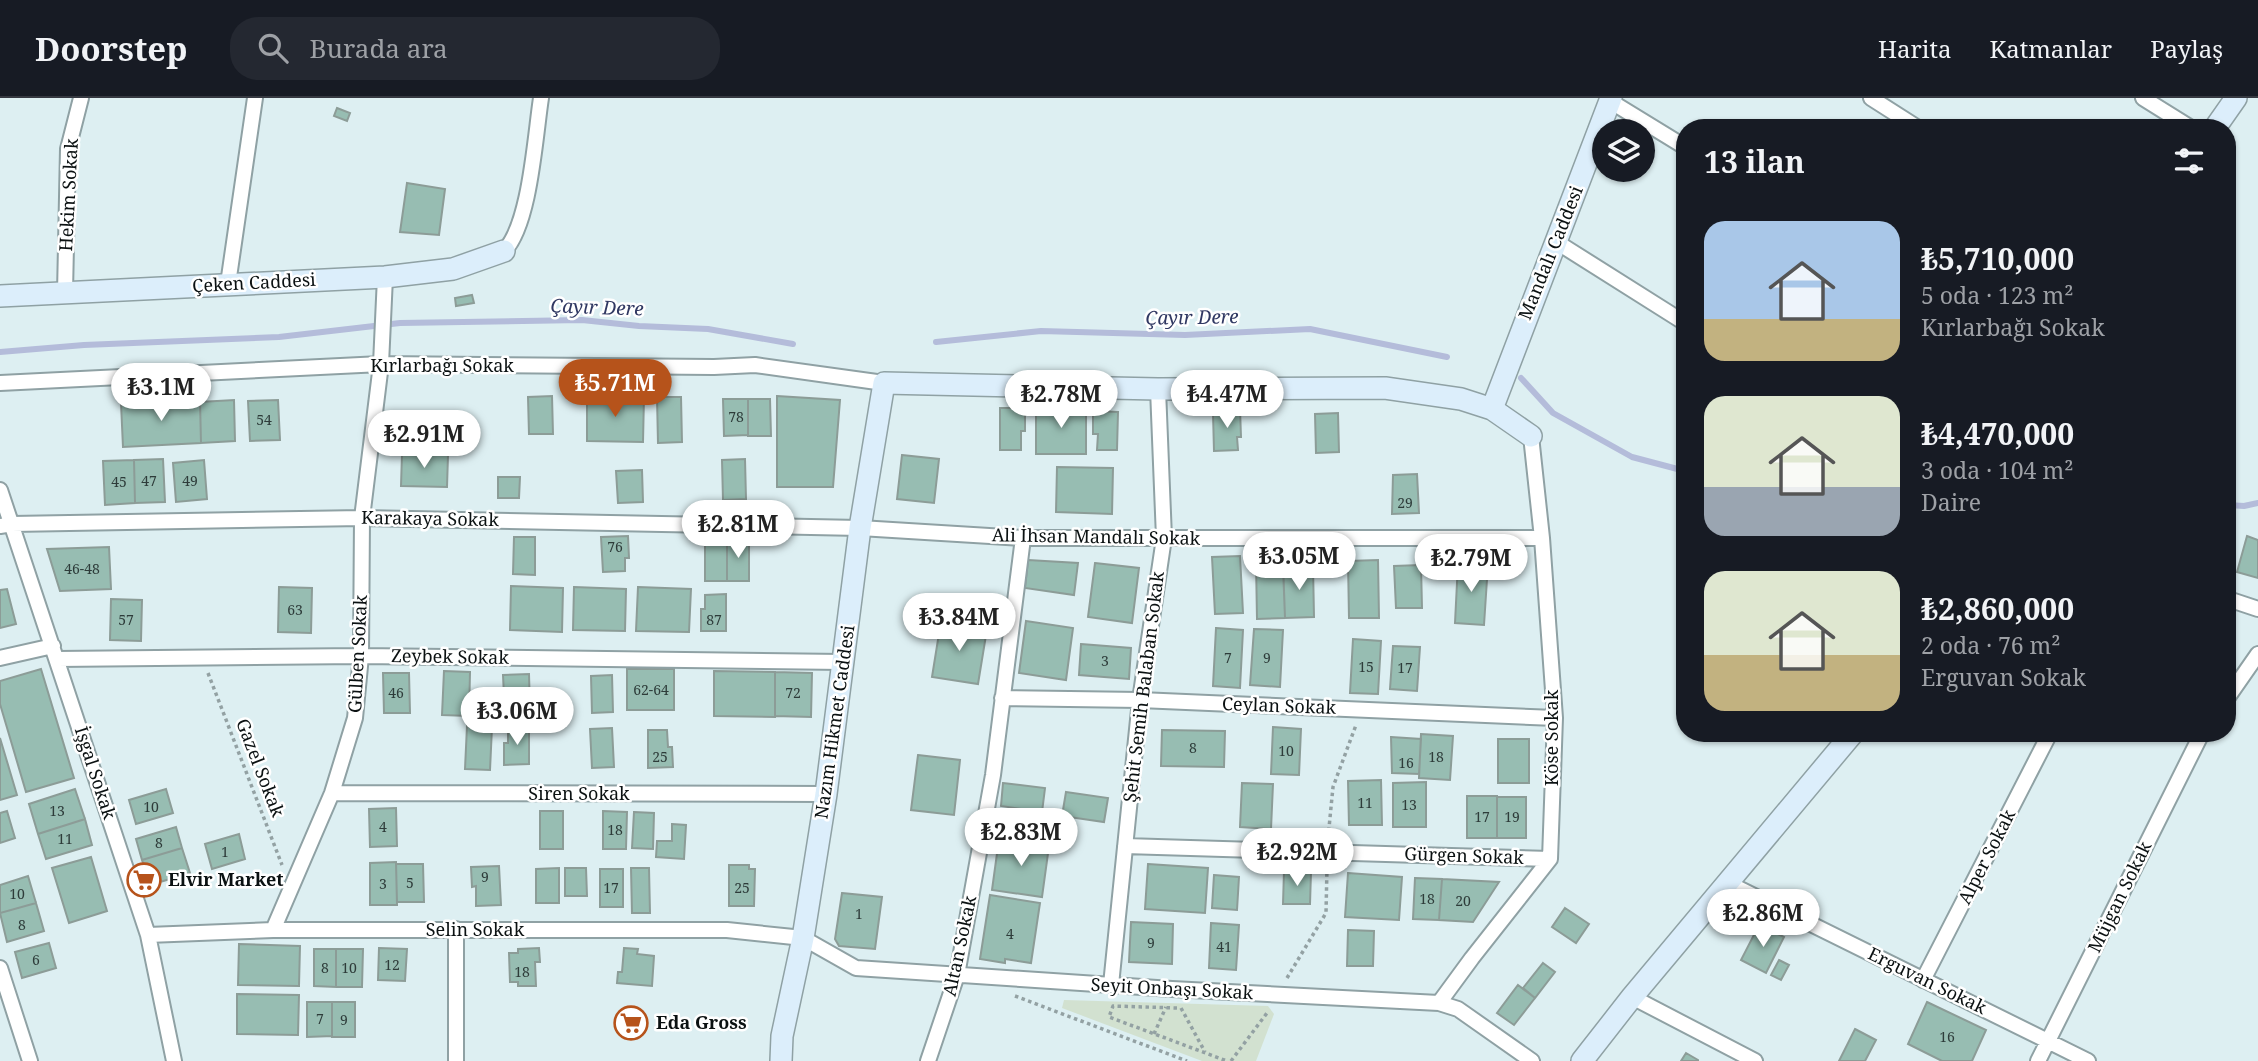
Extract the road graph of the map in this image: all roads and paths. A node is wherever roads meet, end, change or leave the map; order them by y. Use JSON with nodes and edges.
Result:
{"nodes":[{"id":1,"x":81,"y":98,"type":"edge"},
{"id":2,"x":255,"y":98,"type":"edge"},
{"id":3,"x":541,"y":98,"type":"edge"},
{"id":4,"x":1871,"y":98,"type":"edge"},
{"id":5,"x":2143,"y":98,"type":"edge"},
{"id":6,"x":2236,"y":98,"type":"edge"},
{"id":7,"x":1610,"y":99,"type":"edge"},
{"id":8,"x":1904,"y":119,"type":"edge"},
{"id":9,"x":2177,"y":119,"type":"edge"},
{"id":10,"x":2221,"y":119,"type":"edge"},
{"id":11,"x":1676,"y":140,"type":"edge"},
{"id":12,"x":1555,"y":241,"type":"junction"},
{"id":13,"x":504,"y":251,"type":"joint"},
{"id":14,"x":385,"y":277,"type":"junction"},
{"id":15,"x":229,"y":284,"type":"junction"},
{"id":16,"x":65,"y":293,"type":"junction"},
{"id":17,"x":0,"y":296,"type":"edge"},
{"id":18,"x":1676,"y":317,"type":"edge"},
{"id":19,"x":381,"y":364,"type":"junction"},
{"id":20,"x":0,"y":383,"type":"edge"},
{"id":21,"x":884,"y":383,"type":"junction"},
{"id":22,"x":1158,"y":389,"type":"junction"},
{"id":23,"x":1492,"y":409,"type":"junction"},
{"id":24,"x":1531,"y":436,"type":"joint"},
{"id":25,"x":0,"y":490,"type":"edge"},
{"id":26,"x":362,"y":517,"type":"junction"},
{"id":27,"x":6,"y":525,"type":"edge"},
{"id":28,"x":860,"y":528,"type":"junction"},
{"id":29,"x":1023,"y":538,"type":"junction"},
{"id":30,"x":1164,"y":538,"type":"junction"},
{"id":31,"x":1542,"y":538,"type":"junction"},
{"id":32,"x":2236,"y":602,"type":"edge"},
{"id":33,"x":2258,"y":609,"type":"edge"},
{"id":34,"x":55,"y":653,"type":"junction"},
{"id":35,"x":2258,"y":654,"type":"edge"},
{"id":36,"x":361,"y":656,"type":"junction"},
{"id":37,"x":0,"y":658,"type":"edge"},
{"id":38,"x":202,"y":658,"type":"junction"},
{"id":39,"x":843,"y":662,"type":"junction"},
{"id":40,"x":2236,"y":686,"type":"edge"},
{"id":41,"x":1002,"y":698,"type":"junction"},
{"id":42,"x":1140,"y":700,"type":"junction"},
{"id":43,"x":1555,"y":718,"type":"junction"},
{"id":44,"x":1846,"y":742,"type":"edge"},
{"id":45,"x":2045,"y":742,"type":"edge"},
{"id":46,"x":2198,"y":742,"type":"edge"},
{"id":47,"x":332,"y":793,"type":"junction"},
{"id":48,"x":826,"y":794,"type":"junction"},
{"id":49,"x":1125,"y":846,"type":"junction"},
{"id":50,"x":1550,"y":859,"type":"junction"},
{"id":51,"x":1728,"y":883,"type":"junction"},
{"id":52,"x":291,"y":887,"type":"junction"},
{"id":53,"x":456,"y":929,"type":"junction"},
{"id":54,"x":273,"y":930,"type":"junction"},
{"id":55,"x":148,"y":935,"type":"junction"},
{"id":56,"x":803,"y":938,"type":"junction"},
{"id":57,"x":0,"y":968,"type":"edge"},
{"id":58,"x":957,"y":975,"type":"junction"},
{"id":59,"x":1923,"y":980,"type":"junction"},
{"id":60,"x":1111,"y":985,"type":"junction"},
{"id":61,"x":1008,"y":994,"type":"dead end"},
{"id":62,"x":1632,"y":998,"type":"junction"},
{"id":63,"x":1439,"y":1003,"type":"junction"},
{"id":64,"x":1166,"y":1007,"type":"junction"},
{"id":65,"x":1181,"y":1008,"type":"junction"},
{"id":66,"x":1194,"y":1008,"type":"dead end"},
{"id":67,"x":1264,"y":1010,"type":"dead end"},
{"id":68,"x":1154,"y":1034,"type":"junction"},
{"id":69,"x":2049,"y":1042,"type":"junction"},
{"id":70,"x":1206,"y":1054,"type":"junction"},
{"id":71,"x":30,"y":1061,"type":"edge"},
{"id":72,"x":174,"y":1061,"type":"edge"},
{"id":73,"x":456,"y":1061,"type":"edge"},
{"id":74,"x":781,"y":1061,"type":"edge"},
{"id":75,"x":928,"y":1061,"type":"edge"},
{"id":76,"x":1187,"y":1061,"type":"edge"},
{"id":77,"x":1229,"y":1061,"type":"edge"},
{"id":78,"x":1532,"y":1061,"type":"edge"},
{"id":79,"x":1582,"y":1061,"type":"edge"},
{"id":80,"x":1755,"y":1061,"type":"edge"},
{"id":81,"x":2038,"y":1061,"type":"edge"},
{"id":82,"x":2088,"y":1061,"type":"edge"}],
"edges":[{"from":1,"to":16,"type":"street","name":"Hekim Sokak"},
{"from":2,"to":15,"type":"street"},
{"from":3,"to":13,"type":"street"},
{"from":4,"to":8,"type":"street"},
{"from":5,"to":9,"type":"street"},
{"from":6,"to":10,"type":"street"},
{"from":7,"to":11,"type":"street"},
{"from":7,"to":12,"type":"street","name":"Mandalı Caddesi"},
{"from":12,"to":18,"type":"street"},
{"from":12,"to":23,"type":"street","name":"Mandalı Caddesi"},
{"from":13,"to":14,"type":"street","name":"Çeken Caddesi"},
{"from":14,"to":15,"type":"street","name":"Çeken Caddesi"},
{"from":14,"to":19,"type":"street","name":"Gülben Sokak"},
{"from":15,"to":16,"type":"street","name":"Çeken Caddesi"},
{"from":16,"to":17,"type":"street","name":"Çeken Caddesi"},
{"from":19,"to":20,"type":"street","name":"Kırlarbağı Sokak"},
{"from":19,"to":21,"type":"street","name":"Kırlarbağı Sokak"},
{"from":19,"to":26,"type":"street","name":"Gülben Sokak"},
{"from":21,"to":22,"type":"street"},
{"from":21,"to":28,"type":"street","name":"Nazım Hikmet Caddesi"},
{"from":22,"to":23,"type":"street"},
{"from":22,"to":30,"type":"street","name":"Şehit Semih Balaban Sokak"},
{"from":23,"to":24,"type":"street"},
{"from":24,"to":31,"type":"street","name":"Köse Sokak"},
{"from":25,"to":27,"type":"street","name":"İşgal Sokak"},
{"from":26,"to":27,"type":"street","name":"Karakaya Sokak"},
{"from":26,"to":28,"type":"street","name":"Karakaya Sokak"},
{"from":26,"to":36,"type":"street","name":"Gülben Sokak"},
{"from":27,"to":34,"type":"street","name":"İşgal Sokak"},
{"from":28,"to":29,"type":"street","name":"Ali İhsan Mandalı Sokak"},
{"from":28,"to":39,"type":"street","name":"Nazım Hikmet Caddesi"},
{"from":29,"to":30,"type":"street","name":"Ali İhsan Mandalı Sokak"},
{"from":29,"to":41,"type":"street","name":"Altan Sokak"},
{"from":30,"to":31,"type":"street","name":"Ali İhsan Mandalı Sokak"},
{"from":30,"to":42,"type":"street","name":"Şehit Semih Balaban Sokak"},
{"from":31,"to":43,"type":"street","name":"Köse Sokak"},
{"from":32,"to":33,"type":"street"},
{"from":34,"to":37,"type":"street","name":"Zeybek Sokak"},
{"from":34,"to":38,"type":"street","name":"Zeybek Sokak"},
{"from":34,"to":55,"type":"street","name":"İşgal Sokak"},
{"from":35,"to":40,"type":"street"},
{"from":36,"to":38,"type":"street","name":"Zeybek Sokak"},
{"from":36,"to":39,"type":"street","name":"Zeybek Sokak"},
{"from":36,"to":47,"type":"street","name":"Gülben Sokak"},
{"from":38,"to":52,"type":"path","name":"Gazel Sokak"},
{"from":39,"to":48,"type":"street","name":"Nazım Hikmet Caddesi"},
{"from":41,"to":42,"type":"street","name":"Ceylan Sokak"},
{"from":41,"to":58,"type":"street","name":"Altan Sokak"},
{"from":42,"to":43,"type":"street","name":"Ceylan Sokak"},
{"from":42,"to":49,"type":"street","name":"Şehit Semih Balaban Sokak"},
{"from":43,"to":50,"type":"street","name":"Köse Sokak"},
{"from":44,"to":51,"type":"street"},
{"from":45,"to":59,"type":"street","name":"Alper Sokak"},
{"from":46,"to":69,"type":"street","name":"Müjgan Sokak"},
{"from":47,"to":48,"type":"street","name":"Siren Sokak"},
{"from":47,"to":52,"type":"street","name":"Gülben Sokak"},
{"from":48,"to":56,"type":"street","name":"Nazım Hikmet Caddesi"},
{"from":49,"to":50,"type":"street","name":"Gürgen Sokak"},
{"from":49,"to":60,"type":"street","name":"Şehit Semih Balaban Sokak"},
{"from":50,"to":63,"type":"street"},
{"from":51,"to":59,"type":"street","name":"Erguvan Sokak"},
{"from":51,"to":62,"type":"street"},
{"from":52,"to":54,"type":"street","name":"Gülben Sokak"},
{"from":53,"to":54,"type":"street","name":"Selin Sokak"},
{"from":53,"to":56,"type":"street","name":"Selin Sokak"},
{"from":53,"to":73,"type":"street"},
{"from":54,"to":55,"type":"street","name":"Selin Sokak"},
{"from":55,"to":72,"type":"street","name":"İşgal Sokak"},
{"from":56,"to":58,"type":"street","name":"Seyit Onbaşı Sokak"},
{"from":56,"to":74,"type":"street","name":"Nazım Hikmet Caddesi"},
{"from":57,"to":71,"type":"street"},
{"from":58,"to":60,"type":"street","name":"Seyit Onbaşı Sokak"},
{"from":58,"to":75,"type":"street","name":"Altan Sokak"},
{"from":59,"to":69,"type":"street","name":"Erguvan Sokak"},
{"from":60,"to":63,"type":"street","name":"Seyit Onbaşı Sokak"},
{"from":61,"to":76,"type":"path"},
{"from":62,"to":79,"type":"street"},
{"from":62,"to":80,"type":"street"},
{"from":63,"to":78,"type":"street","name":"Seyit Onbaşı Sokak"},
{"from":64,"to":65,"type":"path"},
{"from":64,"to":68,"type":"path"},
{"from":64,"to":68,"type":"path"},
{"from":65,"to":66,"type":"path"},
{"from":65,"to":70,"type":"path"},
{"from":67,"to":77,"type":"path"},
{"from":68,"to":70,"type":"path"},
{"from":69,"to":81,"type":"street","name":"Müjgan Sokak"},
{"from":69,"to":82,"type":"street","name":"Erguvan Sokak"},
{"from":70,"to":77,"type":"path"}]}
